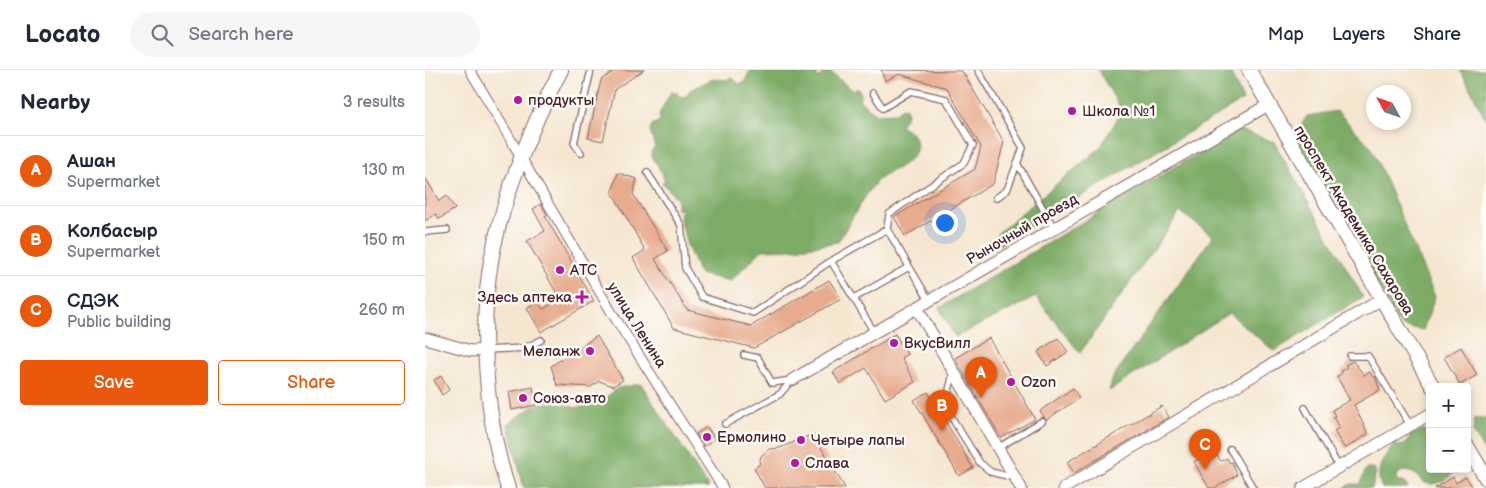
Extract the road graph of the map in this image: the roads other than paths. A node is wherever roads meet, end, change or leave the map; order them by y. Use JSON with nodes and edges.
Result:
{"nodes":[{"id":1,"x":471,"y":70,"type":"edge"},
{"id":2,"x":561,"y":70,"type":"edge"},
{"id":3,"x":591,"y":70,"type":"edge"},
{"id":4,"x":978,"y":70,"type":"edge"},
{"id":5,"x":1249,"y":70,"type":"edge"},
{"id":6,"x":873,"y":92,"type":"dead end"},
{"id":7,"x":1268,"y":105,"type":"junction"},
{"id":8,"x":581,"y":153,"type":"dead end"},
{"id":9,"x":522,"y":159,"type":"junction"},
{"id":10,"x":1017,"y":163,"type":"junction"},
{"id":11,"x":647,"y":172,"type":"dead end"},
{"id":12,"x":996,"y":198,"type":"dead end"},
{"id":13,"x":1054,"y":228,"type":"junction"},
{"id":14,"x":887,"y":229,"type":"junction"},
{"id":15,"x":447,"y":230,"type":"dead end"},
{"id":16,"x":425,"y":232,"type":"edge"},
{"id":17,"x":831,"y":261,"type":"junction"},
{"id":18,"x":909,"y":267,"type":"junction"},
{"id":19,"x":854,"y":298,"type":"junction"},
{"id":20,"x":1382,"y":299,"type":"junction"},
{"id":21,"x":929,"y":300,"type":"junction"},
{"id":22,"x":917,"y":308,"type":"junction"},
{"id":23,"x":873,"y":332,"type":"junction"},
{"id":24,"x":425,"y":338,"type":"edge"},
{"id":25,"x":541,"y":340,"type":"dead end"},
{"id":26,"x":486,"y":350,"type":"junction"},
{"id":27,"x":744,"y":355,"type":"dead end"},
{"id":28,"x":1350,"y":356,"type":"dead end"},
{"id":29,"x":954,"y":372,"type":"junction"},
{"id":30,"x":793,"y":380,"type":"junction"},
{"id":31,"x":1431,"y":383,"type":"edge"},
{"id":32,"x":1305,"y":408,"type":"dead end"},
{"id":33,"x":1426,"y":416,"type":"edge"},
{"id":34,"x":1042,"y":421,"type":"dead end"},
{"id":35,"x":725,"y":424,"type":"dead end"},
{"id":36,"x":1410,"y":425,"type":"junction"},
{"id":37,"x":998,"y":448,"type":"junction"},
{"id":38,"x":1230,"y":449,"type":"dead end"},
{"id":39,"x":1471,"y":453,"type":"edge"},
{"id":40,"x":1339,"y":467,"type":"junction"},
{"id":41,"x":1486,"y":478,"type":"edge"},
{"id":42,"x":1018,"y":483,"type":"edge"},
{"id":43,"x":507,"y":488,"type":"edge"},
{"id":44,"x":723,"y":488,"type":"edge"},
{"id":45,"x":1064,"y":488,"type":"edge"},
{"id":46,"x":1253,"y":488,"type":"edge"},
{"id":47,"x":1303,"y":488,"type":"edge"}],
"edges":[{"from":1,"to":9,"type":"street","name":"улица Ленина"},
{"from":2,"to":9,"type":"street"},
{"from":3,"to":8,"type":"lane"},
{"from":4,"to":10,"type":"lane"},
{"from":5,"to":7,"type":"street","name":"проспект Академика Сахарова"},
{"from":6,"to":14,"type":"lane"},
{"from":7,"to":13,"type":"street","name":"Рыночный проезд"},
{"from":7,"to":20,"type":"street","name":"проспект Академика Сахарова"},
{"from":9,"to":26,"type":"street"},
{"from":9,"to":44,"type":"street","name":"улица Ленина"},
{"from":10,"to":12,"type":"lane"},
{"from":10,"to":13,"type":"lane"},
{"from":11,"to":17,"type":"lane"},
{"from":13,"to":21,"type":"street","name":"Рыночный проезд"},
{"from":14,"to":17,"type":"lane"},
{"from":14,"to":18,"type":"lane"},
{"from":15,"to":16,"type":"lane"},
{"from":17,"to":19,"type":"lane"},
{"from":18,"to":19,"type":"lane"},
{"from":18,"to":21,"type":"lane"},
{"from":19,"to":23,"type":"lane"},
{"from":20,"to":31,"type":"street","name":"проспект Академика Сахарова"},
{"from":20,"to":45,"type":"street"},
{"from":21,"to":22,"type":"street","name":"Рыночный проезд"},
{"from":22,"to":23,"type":"street","name":"Рыночный проезд"},
{"from":22,"to":29,"type":"street"},
{"from":23,"to":30,"type":"street","name":"Рыночный проезд"},
{"from":24,"to":26,"type":"street"},
{"from":25,"to":26,"type":"lane"},
{"from":26,"to":43,"type":"street"},
{"from":27,"to":30,"type":"lane"},
{"from":28,"to":36,"type":"lane"},
{"from":29,"to":37,"type":"street"},
{"from":29,"to":42,"type":"lane"},
{"from":30,"to":35,"type":"lane"},
{"from":32,"to":40,"type":"lane"},
{"from":33,"to":36,"type":"street"},
{"from":34,"to":37,"type":"lane"},
{"from":36,"to":40,"type":"street"},
{"from":37,"to":42,"type":"street"},
{"from":38,"to":46,"type":"lane"},
{"from":39,"to":41,"type":"street"},
{"from":40,"to":47,"type":"street"}]}
